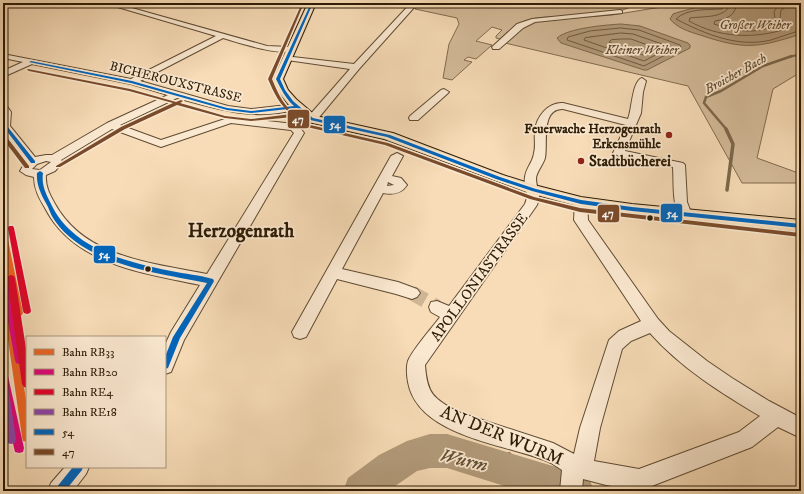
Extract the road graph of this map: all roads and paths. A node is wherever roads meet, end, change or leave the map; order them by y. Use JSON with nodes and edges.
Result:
{"nodes":[{"id":1,"x":107,"y":3,"type":"edge"},
{"id":2,"x":312,"y":3,"type":"edge"},
{"id":3,"x":414,"y":3,"type":"edge"},
{"id":4,"x":620,"y":12,"type":"dead end"},
{"id":5,"x":223,"y":35,"type":"junction"},
{"id":6,"x":496,"y":47,"type":"dead end"},
{"id":7,"x":289,"y":54,"type":"junction"},
{"id":8,"x":3,"y":56,"type":"edge"},
{"id":9,"x":31,"y":62,"type":"junction"},
{"id":10,"x":356,"y":67,"type":"junction"},
{"id":11,"x":3,"y":74,"type":"edge"},
{"id":12,"x":642,"y":81,"type":"dead end"},
{"id":13,"x":132,"y":82,"type":"junction"},
{"id":14,"x":444,"y":92,"type":"dead end"},
{"id":15,"x":177,"y":94,"type":"junction"},
{"id":16,"x":3,"y":107,"type":"edge"},
{"id":17,"x":296,"y":107,"type":"junction"},
{"id":18,"x":414,"y":118,"type":"dead end"},
{"id":19,"x":312,"y":119,"type":"junction"},
{"id":20,"x":632,"y":122,"type":"junction"},
{"id":21,"x":111,"y":125,"type":"junction"},
{"id":22,"x":397,"y":156,"type":"dead end"},
{"id":23,"x":36,"y":168,"type":"junction"},
{"id":24,"x":534,"y":190,"type":"junction"},
{"id":25,"x":581,"y":202,"type":"junction"},
{"id":26,"x":685,"y":215,"type":"junction"},
{"id":27,"x":801,"y":226,"type":"edge"},
{"id":28,"x":332,"y":272,"type":"junction"},
{"id":29,"x":211,"y":281,"type":"junction"},
{"id":30,"x":412,"y":293,"type":"tunnel mouth"},
{"id":31,"x":437,"y":307,"type":"tunnel mouth"},
{"id":32,"x":452,"y":315,"type":"junction"},
{"id":33,"x":652,"y":324,"type":"junction"},
{"id":34,"x":300,"y":332,"type":"dead end"},
{"id":35,"x":416,"y":363,"type":"joint"},
{"id":36,"x":166,"y":364,"type":"edge"},
{"id":37,"x":776,"y":416,"type":"junction"},
{"id":38,"x":801,"y":428,"type":"edge"},
{"id":39,"x":78,"y":468,"type":"edge"},
{"id":40,"x":574,"y":475,"type":"edge"},
{"id":41,"x":59,"y":491,"type":"edge"}],
"edges":[{"from":1,"to":5,"type":"street"},
{"from":2,"to":7,"type":"main road"},
{"from":3,"to":10,"type":"street"},
{"from":4,"to":6,"type":"street"},
{"from":5,"to":7,"type":"street"},
{"from":5,"to":13,"type":"street"},
{"from":7,"to":10,"type":"street"},
{"from":7,"to":17,"type":"main road"},
{"from":8,"to":9,"type":"street","name":"BICHEROUXSTRASSE"},
{"from":9,"to":11,"type":"street"},
{"from":9,"to":13,"type":"street","name":"BICHEROUXSTRASSE"},
{"from":10,"to":19,"type":"street"},
{"from":12,"to":20,"type":"street"},
{"from":13,"to":15,"type":"street","name":"BICHEROUXSTRASSE"},
{"from":14,"to":18,"type":"street"},
{"from":15,"to":17,"type":"street","name":"BICHEROUXSTRASSE"},
{"from":15,"to":21,"type":"street"},
{"from":16,"to":23,"type":"street"},
{"from":17,"to":19,"type":"main road"},
{"from":19,"to":24,"type":"main road"},
{"from":20,"to":24,"type":"street","name":"APOLLONIASTRASSE"},
{"from":20,"to":26,"type":"street"},
{"from":21,"to":23,"type":"street"},
{"from":21,"to":29,"type":"street"},
{"from":22,"to":28,"type":"street"},
{"from":23,"to":29,"type":"street"},
{"from":24,"to":25,"type":"main road"},
{"from":24,"to":32,"type":"street","name":"APOLLONIASTRASSE"},
{"from":25,"to":26,"type":"main road"},
{"from":25,"to":33,"type":"street"},
{"from":26,"to":27,"type":"main road"},
{"from":28,"to":30,"type":"street"},
{"from":28,"to":34,"type":"street"},
{"from":29,"to":36,"type":"street"},
{"from":31,"to":32,"type":"street"},
{"from":32,"to":35,"type":"street","name":"APOLLONIASTRASSE"},
{"from":33,"to":37,"type":"street"},
{"from":33,"to":40,"type":"street","name":"AN DER WURM"},
{"from":35,"to":40,"type":"street","name":"AN DER WURM"},
{"from":37,"to":38,"type":"street"},
{"from":37,"to":40,"type":"street","name":"AN DER WURM"},
{"from":39,"to":41,"type":"street"}]}
